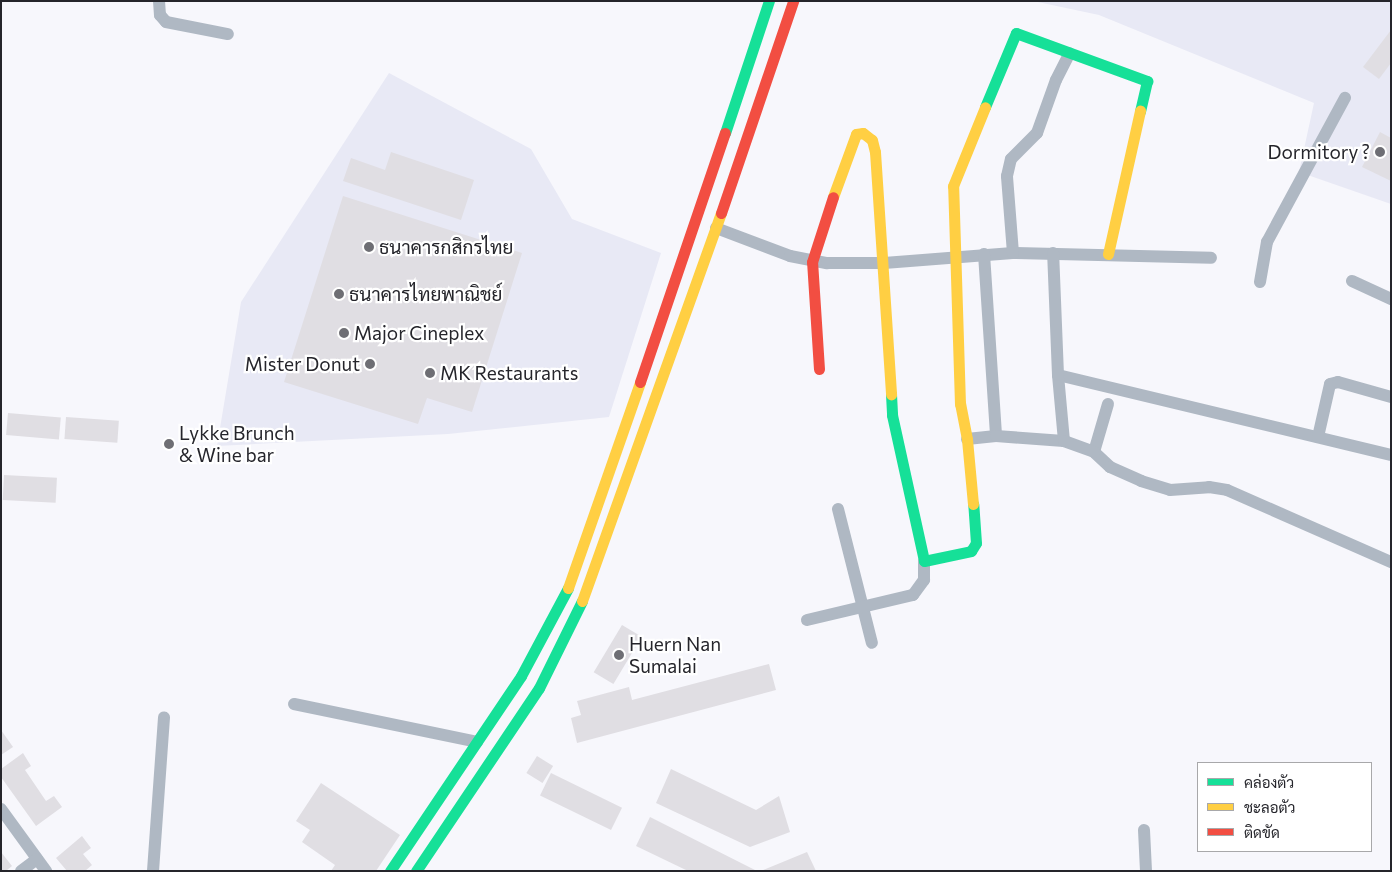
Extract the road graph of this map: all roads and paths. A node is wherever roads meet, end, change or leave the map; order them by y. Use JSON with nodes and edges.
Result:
{"nodes":[{"id":1,"x":159,"y":1,"type":"edge"},
{"id":2,"x":769,"y":1,"type":"edge"},
{"id":3,"x":794,"y":1,"type":"edge"},
{"id":4,"x":228,"y":34,"type":"dead end"},
{"id":5,"x":1070,"y":53,"type":"junction"},
{"id":6,"x":1345,"y":98,"type":"dead end"},
{"id":7,"x":716,"y":228,"type":"junction"},
{"id":8,"x":1013,"y":253,"type":"junction"},
{"id":9,"x":1053,"y":253,"type":"junction"},
{"id":10,"x":984,"y":254,"type":"junction"},
{"id":11,"x":1108,"y":254,"type":"junction"},
{"id":12,"x":954,"y":257,"type":"junction"},
{"id":13,"x":1211,"y":258,"type":"dead end"},
{"id":14,"x":812,"y":262,"type":"junction"},
{"id":15,"x":884,"y":263,"type":"junction"},
{"id":16,"x":1352,"y":281,"type":"dead end"},
{"id":17,"x":1260,"y":282,"type":"dead end"},
{"id":18,"x":1391,"y":299,"type":"edge"},
{"id":19,"x":820,"y":369,"type":"dead end"},
{"id":20,"x":1058,"y":374,"type":"junction"},
{"id":21,"x":1391,"y":397,"type":"edge"},
{"id":22,"x":1108,"y":404,"type":"dead end"},
{"id":23,"x":996,"y":436,"type":"junction"},
{"id":24,"x":1318,"y":437,"type":"junction"},
{"id":25,"x":967,"y":439,"type":"junction"},
{"id":26,"x":1064,"y":441,"type":"junction"},
{"id":27,"x":1094,"y":452,"type":"junction"},
{"id":28,"x":1391,"y":456,"type":"edge"},
{"id":29,"x":838,"y":509,"type":"dead end"},
{"id":30,"x":924,"y":561,"type":"junction"},
{"id":31,"x":1391,"y":562,"type":"edge"},
{"id":32,"x":862,"y":607,"type":"junction"},
{"id":33,"x":807,"y":620,"type":"dead end"},
{"id":34,"x":872,"y":643,"type":"dead end"},
{"id":35,"x":294,"y":704,"type":"dead end"},
{"id":36,"x":164,"y":717,"type":"dead end"},
{"id":37,"x":477,"y":742,"type":"junction"},
{"id":38,"x":1,"y":809,"type":"edge"},
{"id":39,"x":1144,"y":830,"type":"dead end"},
{"id":40,"x":37,"y":859,"type":"junction"},
{"id":41,"x":21,"y":871,"type":"edge"},
{"id":42,"x":46,"y":871,"type":"edge"},
{"id":43,"x":154,"y":871,"type":"edge"},
{"id":44,"x":390,"y":871,"type":"edge"},
{"id":45,"x":416,"y":871,"type":"edge"},
{"id":46,"x":1146,"y":871,"type":"edge"}],
"edges":[{"from":1,"to":4,"type":"street"},
{"from":2,"to":37,"type":"main road"},
{"from":3,"to":7,"type":"main road"},
{"from":5,"to":8,"type":"street"},
{"from":5,"to":11,"type":"main road"},
{"from":5,"to":12,"type":"main road"},
{"from":6,"to":17,"type":"street"},
{"from":7,"to":14,"type":"street"},
{"from":7,"to":45,"type":"main road"},
{"from":8,"to":9,"type":"street"},
{"from":8,"to":10,"type":"street"},
{"from":9,"to":11,"type":"street"},
{"from":9,"to":20,"type":"street"},
{"from":10,"to":12,"type":"street"},
{"from":10,"to":23,"type":"street"},
{"from":11,"to":13,"type":"street"},
{"from":12,"to":15,"type":"street"},
{"from":12,"to":25,"type":"main road"},
{"from":14,"to":15,"type":"street"},
{"from":14,"to":15,"type":"main road"},
{"from":14,"to":19,"type":"main road"},
{"from":15,"to":30,"type":"main road"},
{"from":16,"to":18,"type":"street"},
{"from":20,"to":24,"type":"street"},
{"from":20,"to":26,"type":"street"},
{"from":21,"to":24,"type":"street"},
{"from":22,"to":27,"type":"street"},
{"from":23,"to":25,"type":"street"},
{"from":23,"to":26,"type":"street"},
{"from":24,"to":28,"type":"street"},
{"from":25,"to":30,"type":"main road"},
{"from":26,"to":27,"type":"street"},
{"from":27,"to":31,"type":"street"},
{"from":29,"to":32,"type":"street"},
{"from":30,"to":32,"type":"street"},
{"from":32,"to":33,"type":"street"},
{"from":32,"to":34,"type":"street"},
{"from":35,"to":37,"type":"street"},
{"from":36,"to":43,"type":"street"},
{"from":37,"to":44,"type":"main road"},
{"from":38,"to":40,"type":"street"},
{"from":39,"to":46,"type":"street"},
{"from":40,"to":41,"type":"street"},
{"from":40,"to":42,"type":"street"}]}
